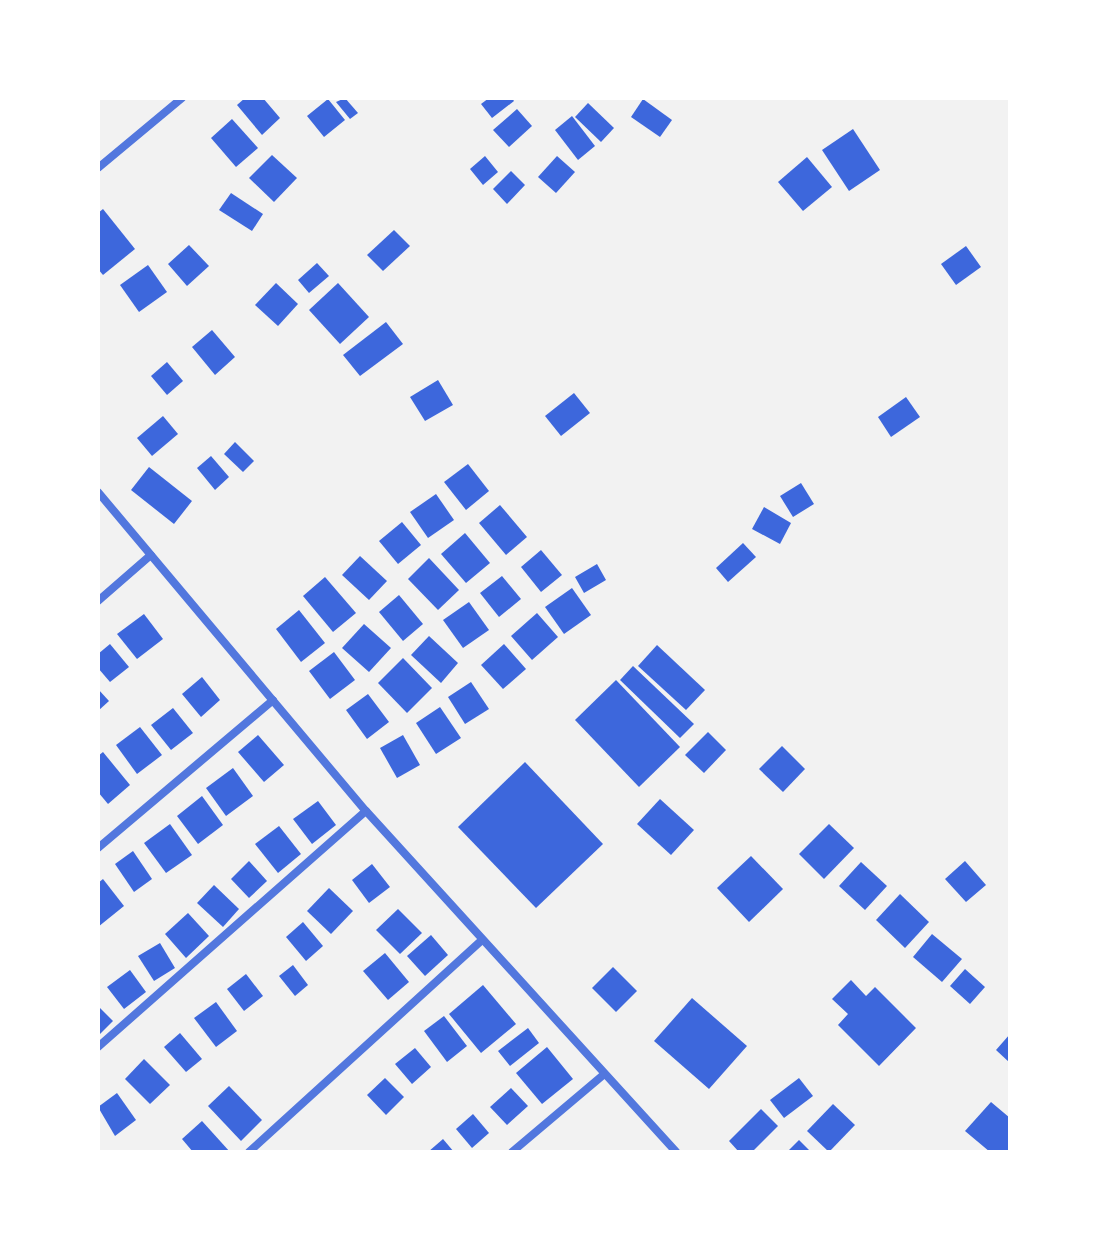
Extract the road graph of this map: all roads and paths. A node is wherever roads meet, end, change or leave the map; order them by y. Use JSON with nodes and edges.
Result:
{"nodes":[{"id":1,"x":182,"y":98,"type":"edge"},
{"id":2,"x":98,"y":168,"type":"edge"},
{"id":3,"x":98,"y":492,"type":"edge"},
{"id":4,"x":151,"y":555,"type":"junction"},
{"id":5,"x":98,"y":601,"type":"edge"},
{"id":6,"x":273,"y":700,"type":"junction"},
{"id":7,"x":366,"y":811,"type":"junction"},
{"id":8,"x":98,"y":848,"type":"edge"},
{"id":9,"x":482,"y":940,"type":"junction"},
{"id":10,"x":98,"y":1047,"type":"edge"},
{"id":11,"x":603,"y":1075,"type":"junction"},
{"id":12,"x":249,"y":1152,"type":"edge"},
{"id":13,"x":512,"y":1152,"type":"edge"},
{"id":14,"x":676,"y":1152,"type":"edge"}],
"edges":[{"from":1,"to":2,"type":"street"},
{"from":3,"to":4,"type":"street"},
{"from":4,"to":5,"type":"street"},
{"from":4,"to":6,"type":"street"},
{"from":6,"to":7,"type":"street"},
{"from":6,"to":8,"type":"street"},
{"from":7,"to":9,"type":"street"},
{"from":7,"to":10,"type":"street"},
{"from":9,"to":11,"type":"street"},
{"from":9,"to":12,"type":"street"},
{"from":11,"to":13,"type":"street"},
{"from":11,"to":14,"type":"street"}]}
